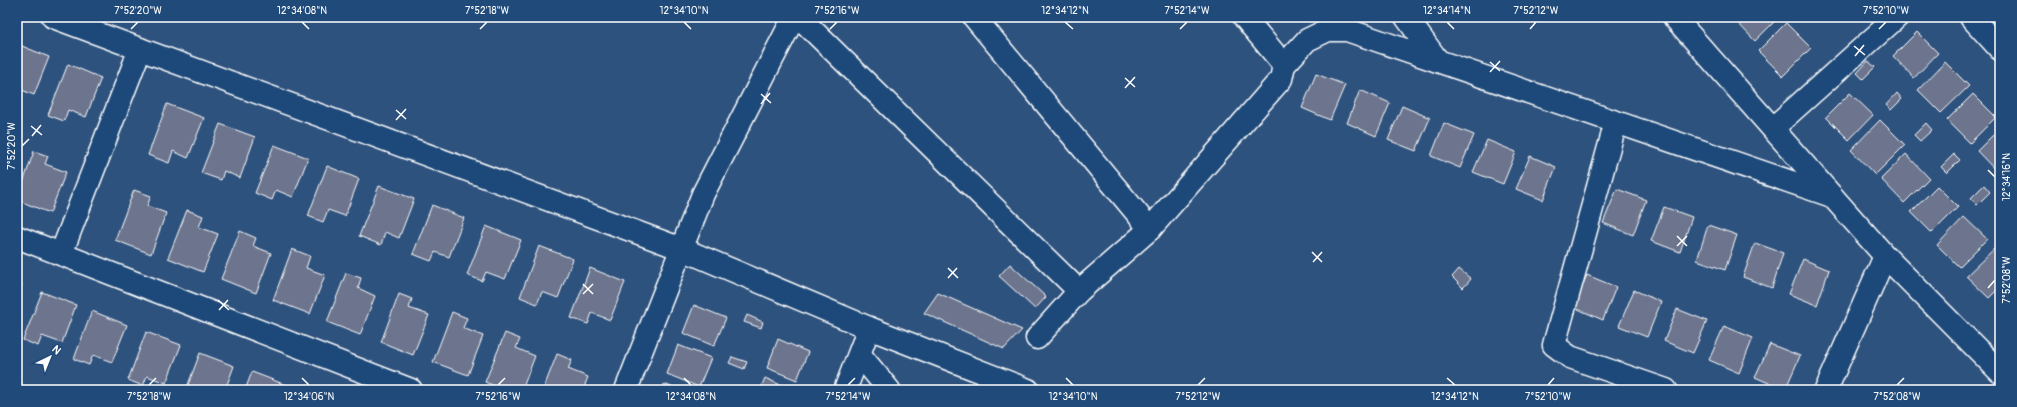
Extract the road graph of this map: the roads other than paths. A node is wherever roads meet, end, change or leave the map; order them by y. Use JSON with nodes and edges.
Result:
{"nodes":[{"id":1,"x":53,"y":17,"type":"edge"},
{"id":2,"x":794,"y":17,"type":"edge"},
{"id":3,"x":799,"y":17,"type":"edge"},
{"id":4,"x":974,"y":17,"type":"edge"},
{"id":5,"x":1244,"y":17,"type":"edge"},
{"id":6,"x":1406,"y":17,"type":"edge"},
{"id":7,"x":1674,"y":17,"type":"edge"},
{"id":8,"x":1897,"y":17,"type":"edge"},
{"id":9,"x":1971,"y":17,"type":"edge"},
{"id":10,"x":140,"y":49,"type":"junction"},
{"id":11,"x":2000,"y":49,"type":"edge"},
{"id":12,"x":1438,"y":61,"type":"junction"},
{"id":13,"x":1284,"y":65,"type":"junction"},
{"id":14,"x":1616,"y":122,"type":"junction"},
{"id":15,"x":1773,"y":128,"type":"junction"},
{"id":16,"x":1832,"y":196,"type":"junction"},
{"id":17,"x":1150,"y":229,"type":"junction"},
{"id":18,"x":17,"y":237,"type":"edge"},
{"id":19,"x":682,"y":249,"type":"junction"},
{"id":20,"x":61,"y":254,"type":"junction"},
{"id":21,"x":1885,"y":256,"type":"junction"},
{"id":22,"x":1079,"y":291,"type":"junction"},
{"id":23,"x":869,"y":328,"type":"junction"},
{"id":24,"x":1037,"y":338,"type":"dead end"},
{"id":25,"x":860,"y":354,"type":"junction"},
{"id":26,"x":2000,"y":372,"type":"edge"},
{"id":27,"x":400,"y":388,"type":"edge"},
{"id":28,"x":626,"y":390,"type":"edge"},
{"id":29,"x":845,"y":390,"type":"edge"},
{"id":30,"x":889,"y":390,"type":"edge"},
{"id":31,"x":1028,"y":390,"type":"edge"},
{"id":32,"x":1666,"y":390,"type":"edge"},
{"id":33,"x":1826,"y":390,"type":"edge"}],
"edges":[{"from":1,"to":10,"type":"street"},
{"from":2,"to":19,"type":"street"},
{"from":3,"to":22,"type":"street"},
{"from":4,"to":17,"type":"street"},
{"from":5,"to":13,"type":"street"},
{"from":6,"to":12,"type":"street"},
{"from":7,"to":15,"type":"street"},
{"from":8,"to":15,"type":"street"},
{"from":9,"to":11,"type":"street"},
{"from":10,"to":19,"type":"street"},
{"from":10,"to":20,"type":"street"},
{"from":12,"to":13,"type":"street"},
{"from":12,"to":14,"type":"street"},
{"from":13,"to":17,"type":"street"},
{"from":14,"to":16,"type":"street"},
{"from":14,"to":32,"type":"street"},
{"from":15,"to":16,"type":"street"},
{"from":16,"to":21,"type":"street"},
{"from":17,"to":22,"type":"street"},
{"from":18,"to":20,"type":"street"},
{"from":19,"to":23,"type":"street"},
{"from":19,"to":28,"type":"street"},
{"from":20,"to":27,"type":"street"},
{"from":21,"to":26,"type":"street"},
{"from":21,"to":33,"type":"street"},
{"from":22,"to":24,"type":"street"},
{"from":23,"to":25,"type":"street"},
{"from":23,"to":31,"type":"street"},
{"from":25,"to":29,"type":"street"},
{"from":25,"to":30,"type":"street"}]}
